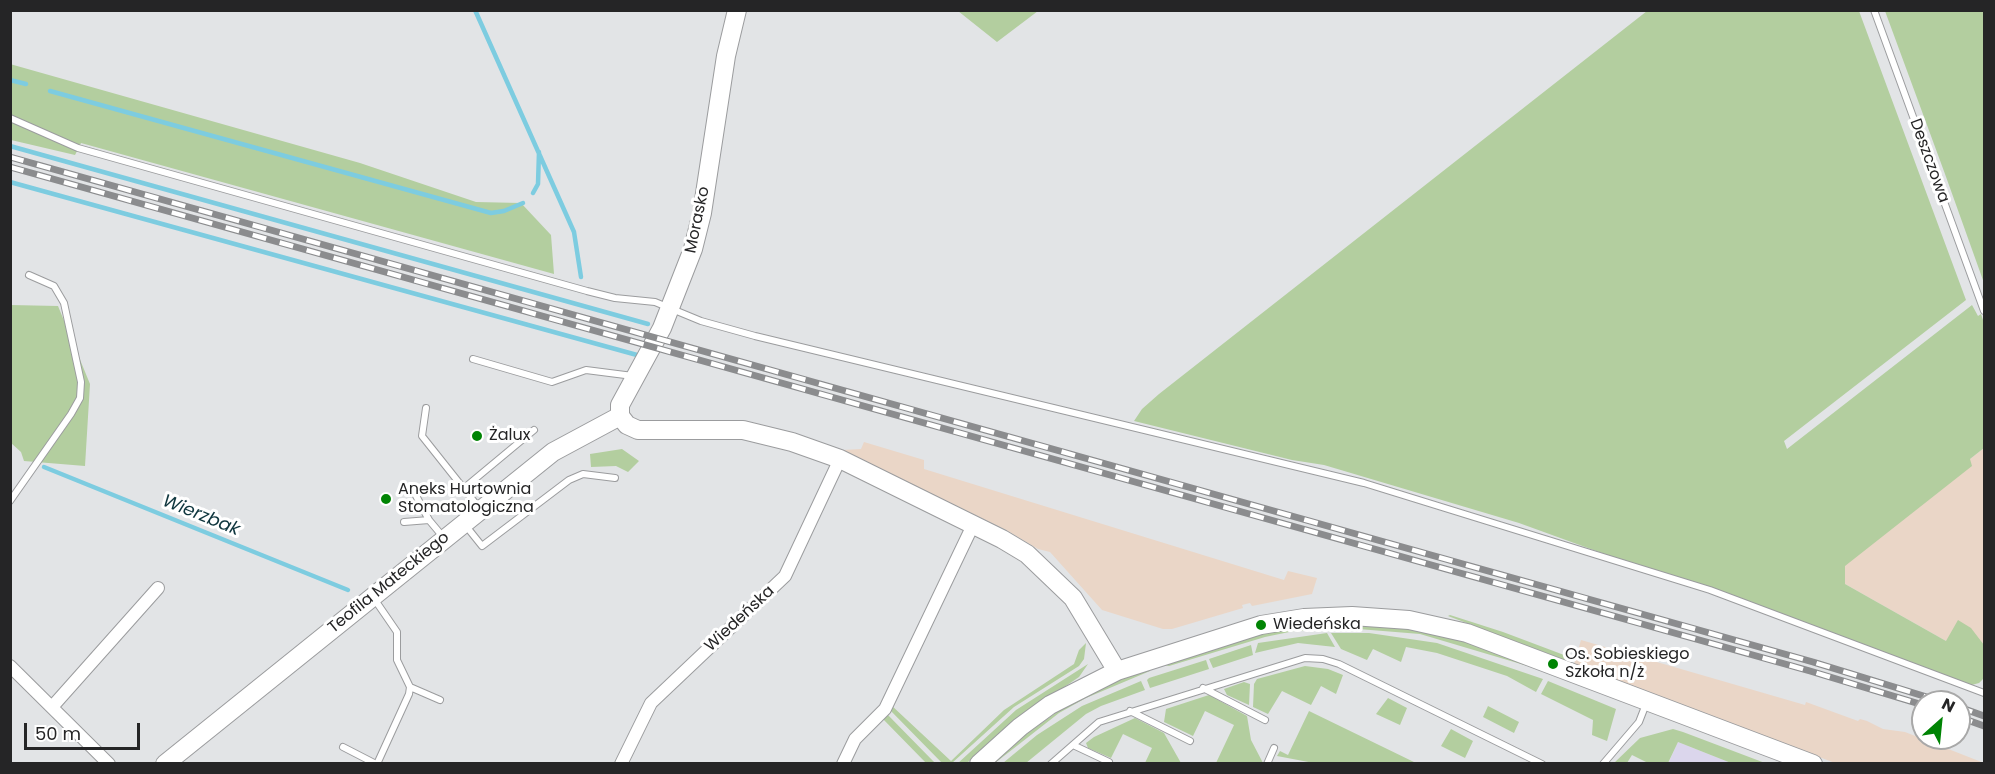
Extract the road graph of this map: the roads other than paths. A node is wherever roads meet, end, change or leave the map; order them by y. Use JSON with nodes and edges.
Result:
{"nodes":[{"id":1,"x":737,"y":10,"type":"edge"},
{"id":2,"x":1874,"y":10,"type":"edge"},
{"id":3,"x":10,"y":118,"type":"edge"},
{"id":4,"x":29,"y":275,"type":"dead end"},
{"id":5,"x":671,"y":308,"type":"junction"},
{"id":6,"x":1984,"y":311,"type":"edge"},
{"id":7,"x":473,"y":359,"type":"dead end"},
{"id":8,"x":637,"y":376,"type":"junction"},
{"id":9,"x":426,"y":408,"type":"dead end"},
{"id":10,"x":620,"y":416,"type":"junction"},
{"id":11,"x":534,"y":430,"type":"dead end"},
{"id":12,"x":840,"y":459,"type":"junction"},
{"id":13,"x":615,"y":478,"type":"dead end"},
{"id":14,"x":463,"y":489,"type":"junction"},
{"id":15,"x":413,"y":490,"type":"dead end"},
{"id":16,"x":10,"y":501,"type":"edge"},
{"id":17,"x":480,"y":509,"type":"junction"},
{"id":18,"x":429,"y":520,"type":"junction"},
{"id":19,"x":404,"y":522,"type":"dead end"},
{"id":20,"x":464,"y":523,"type":"junction"},
{"id":21,"x":974,"y":525,"type":"junction"},
{"id":22,"x":445,"y":538,"type":"junction"},
{"id":23,"x":158,"y":588,"type":"dead end"},
{"id":24,"x":372,"y":597,"type":"junction"},
{"id":25,"x":10,"y":666,"type":"edge"},
{"id":26,"x":1117,"y":671,"type":"junction"},
{"id":27,"x":410,"y":687,"type":"junction"},
{"id":28,"x":1203,"y":688,"type":"junction"},
{"id":29,"x":1984,"y":693,"type":"edge"},
{"id":30,"x":440,"y":700,"type":"dead end"},
{"id":31,"x":1647,"y":700,"type":"junction"},
{"id":32,"x":52,"y":707,"type":"junction"},
{"id":33,"x":1130,"y":711,"type":"junction"},
{"id":34,"x":1265,"y":720,"type":"dead end"},
{"id":35,"x":1190,"y":741,"type":"dead end"},
{"id":36,"x":1073,"y":745,"type":"junction"},
{"id":37,"x":344,"y":747,"type":"dead end"},
{"id":38,"x":1274,"y":748,"type":"dead end"},
{"id":39,"x":1109,"y":762,"type":"edge"},
{"id":40,"x":109,"y":764,"type":"edge"},
{"id":41,"x":165,"y":764,"type":"edge"},
{"id":42,"x":377,"y":764,"type":"edge"},
{"id":43,"x":621,"y":764,"type":"edge"},
{"id":44,"x":843,"y":764,"type":"edge"},
{"id":45,"x":979,"y":764,"type":"edge"},
{"id":46,"x":1051,"y":764,"type":"edge"},
{"id":47,"x":1267,"y":764,"type":"edge"},
{"id":48,"x":1542,"y":764,"type":"edge"},
{"id":49,"x":1603,"y":764,"type":"edge"},
{"id":50,"x":1813,"y":764,"type":"edge"}],
"edges":[{"from":1,"to":5,"type":"street","name":"Morasko"},
{"from":2,"to":6,"type":"lane","name":"Deszczowa"},
{"from":3,"to":5,"type":"lane"},
{"from":4,"to":16,"type":"lane"},
{"from":5,"to":8,"type":"street","name":"Morasko"},
{"from":5,"to":29,"type":"lane"},
{"from":7,"to":8,"type":"lane"},
{"from":8,"to":10,"type":"street","name":"Morasko"},
{"from":9,"to":14,"type":"lane"},
{"from":10,"to":12,"type":"street"},
{"from":10,"to":17,"type":"street","name":"Teofila Mateckiego"},
{"from":11,"to":14,"type":"lane"},
{"from":12,"to":21,"type":"street"},
{"from":12,"to":43,"type":"street","name":"Wiedeńska"},
{"from":13,"to":20,"type":"lane"},
{"from":14,"to":17,"type":"lane"},
{"from":15,"to":18,"type":"lane"},
{"from":17,"to":20,"type":"street","name":"Teofila Mateckiego"},
{"from":18,"to":19,"type":"lane"},
{"from":18,"to":22,"type":"lane"},
{"from":20,"to":22,"type":"street","name":"Teofila Mateckiego"},
{"from":21,"to":26,"type":"street"},
{"from":21,"to":44,"type":"street"},
{"from":22,"to":24,"type":"street","name":"Teofila Mateckiego"},
{"from":23,"to":32,"type":"street"},
{"from":24,"to":27,"type":"lane"},
{"from":24,"to":41,"type":"street","name":"Teofila Mateckiego"},
{"from":25,"to":32,"type":"street"},
{"from":26,"to":31,"type":"street"},
{"from":26,"to":45,"type":"street"},
{"from":27,"to":30,"type":"lane"},
{"from":27,"to":42,"type":"lane"},
{"from":28,"to":33,"type":"lane"},
{"from":28,"to":34,"type":"lane"},
{"from":28,"to":48,"type":"lane"},
{"from":31,"to":49,"type":"lane"},
{"from":31,"to":50,"type":"street"},
{"from":32,"to":40,"type":"street"},
{"from":33,"to":35,"type":"lane"},
{"from":33,"to":36,"type":"lane"},
{"from":36,"to":39,"type":"lane"},
{"from":36,"to":46,"type":"lane"},
{"from":37,"to":42,"type":"lane"},
{"from":38,"to":47,"type":"lane"}]}
